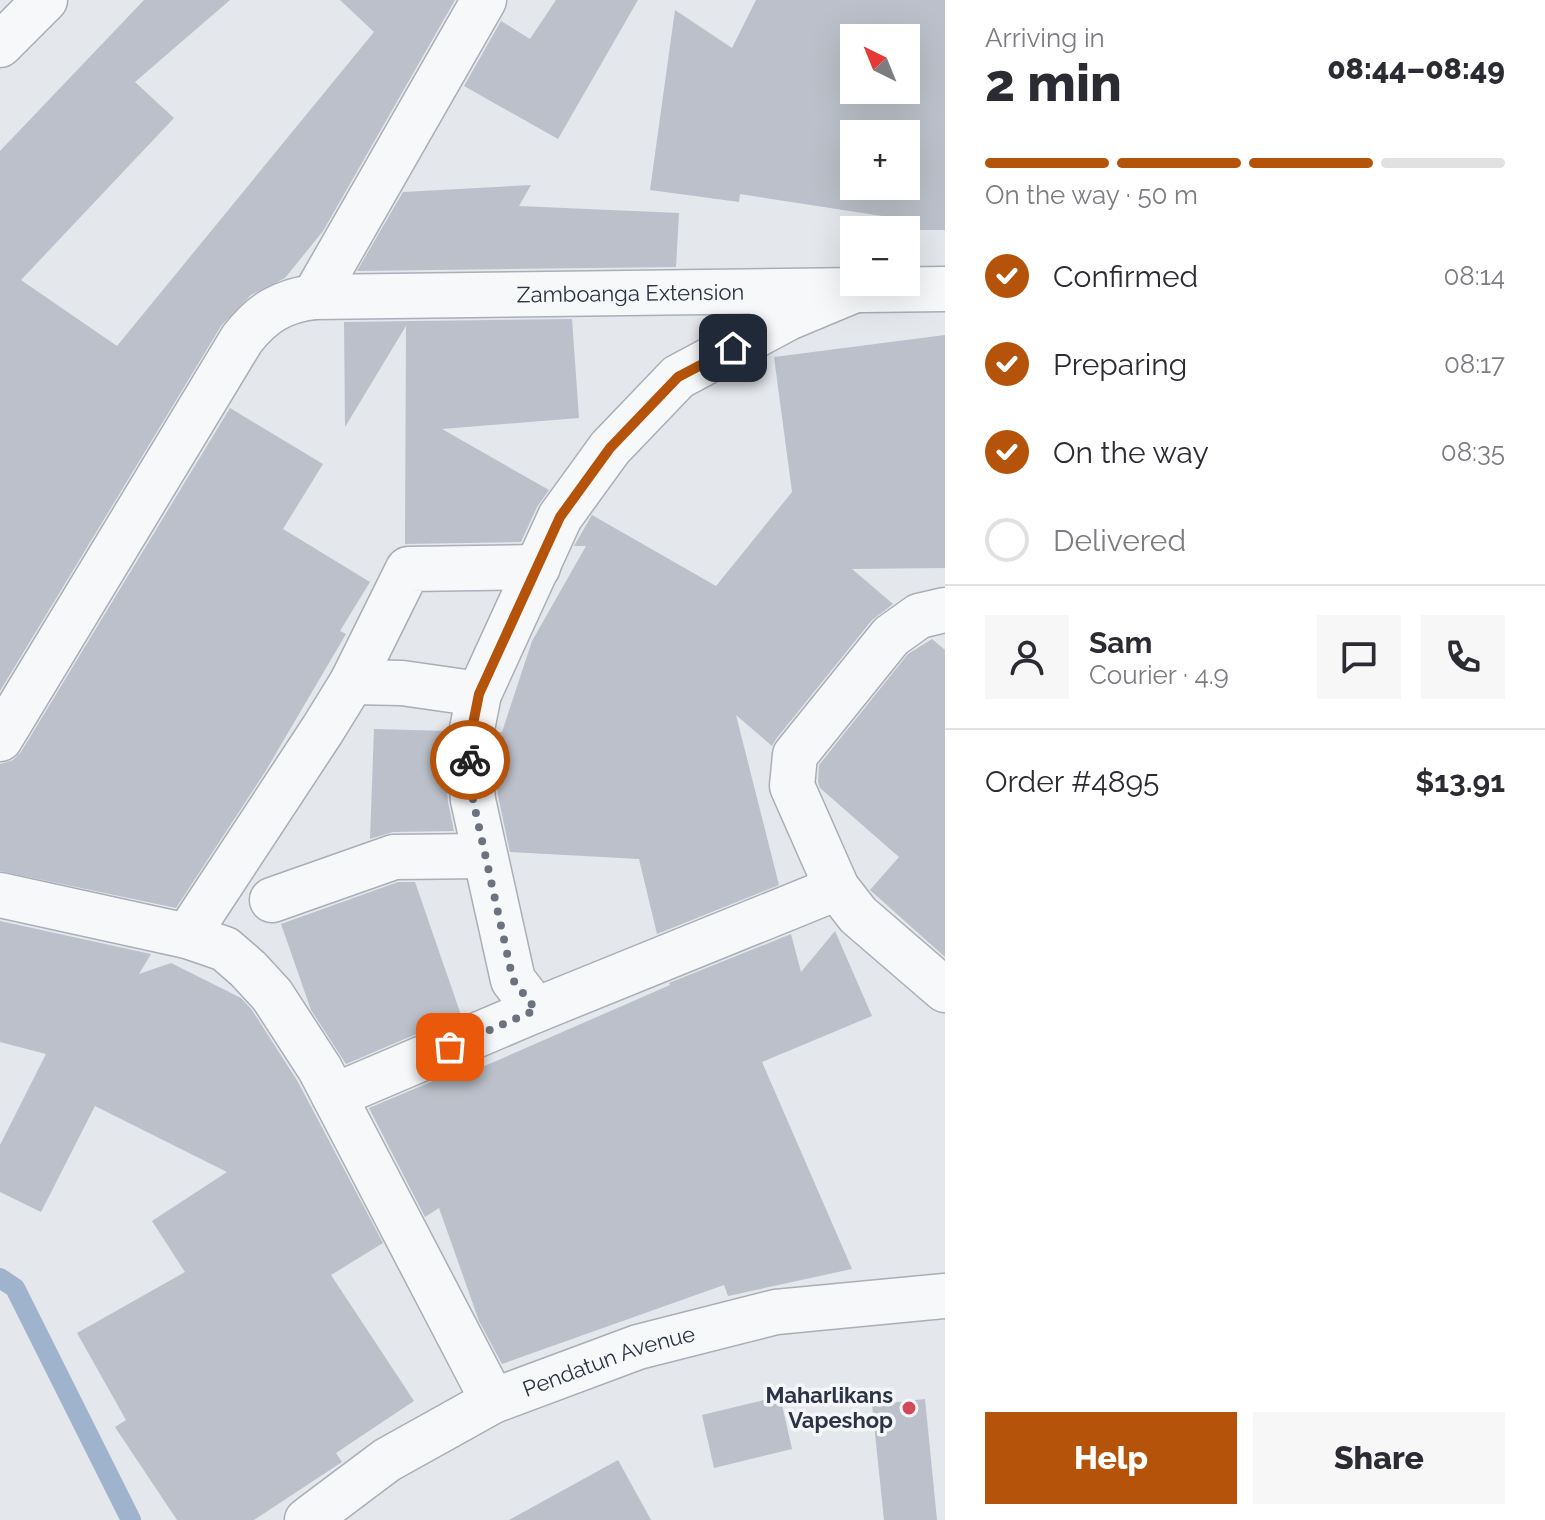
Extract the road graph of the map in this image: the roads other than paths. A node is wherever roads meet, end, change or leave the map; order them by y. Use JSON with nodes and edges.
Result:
{"nodes":[{"id":1,"x":45,"y":0,"type":"edge"},
{"id":2,"x":484,"y":0,"type":"edge"},
{"id":3,"x":0,"y":45,"type":"edge"},
{"id":4,"x":920,"y":289,"type":"edge"},
{"id":5,"x":945,"y":289,"type":"edge"},
{"id":6,"x":840,"y":290,"type":"edge"},
{"id":7,"x":841,"y":296,"type":"edge"},
{"id":8,"x":314,"y":297,"type":"junction"},
{"id":9,"x":538,"y":567,"type":"junction"},
{"id":10,"x":945,"y":610,"type":"edge"},
{"id":11,"x":352,"y":682,"type":"junction"},
{"id":12,"x":479,"y":694,"type":"junction"},
{"id":13,"x":0,"y":739,"type":"edge"},
{"id":14,"x":485,"y":856,"type":"junction"},
{"id":15,"x":837,"y":888,"type":"junction"},
{"id":16,"x":0,"y":895,"type":"edge"},
{"id":17,"x":272,"y":900,"type":"dead end"},
{"id":18,"x":187,"y":936,"type":"junction"},
{"id":19,"x":945,"y":990,"type":"edge"},
{"id":20,"x":536,"y":1010,"type":"junction"},
{"id":21,"x":334,"y":1096,"type":"junction"},
{"id":22,"x":945,"y":1296,"type":"edge"},
{"id":23,"x":493,"y":1401,"type":"junction"},
{"id":24,"x":307,"y":1520,"type":"edge"}],
"edges":[{"from":1,"to":3,"type":"street"},
{"from":2,"to":8,"type":"street"},
{"from":4,"to":5,"type":"street","name":"Zamboanga Extension"},
{"from":6,"to":8,"type":"street","name":"Zamboanga Extension"},
{"from":7,"to":9,"type":"street"},
{"from":8,"to":13,"type":"street","name":"Zamboanga Extension"},
{"from":9,"to":11,"type":"street"},
{"from":9,"to":12,"type":"street"},
{"from":10,"to":15,"type":"street"},
{"from":11,"to":12,"type":"street"},
{"from":11,"to":18,"type":"street"},
{"from":12,"to":14,"type":"street"},
{"from":14,"to":17,"type":"street"},
{"from":14,"to":20,"type":"street"},
{"from":15,"to":19,"type":"street"},
{"from":15,"to":20,"type":"street"},
{"from":16,"to":18,"type":"street"},
{"from":18,"to":21,"type":"street"},
{"from":20,"to":21,"type":"street"},
{"from":21,"to":23,"type":"street"},
{"from":22,"to":23,"type":"street","name":"Pendatun Avenue"},
{"from":23,"to":24,"type":"street","name":"Pendatun Avenue"}]}
